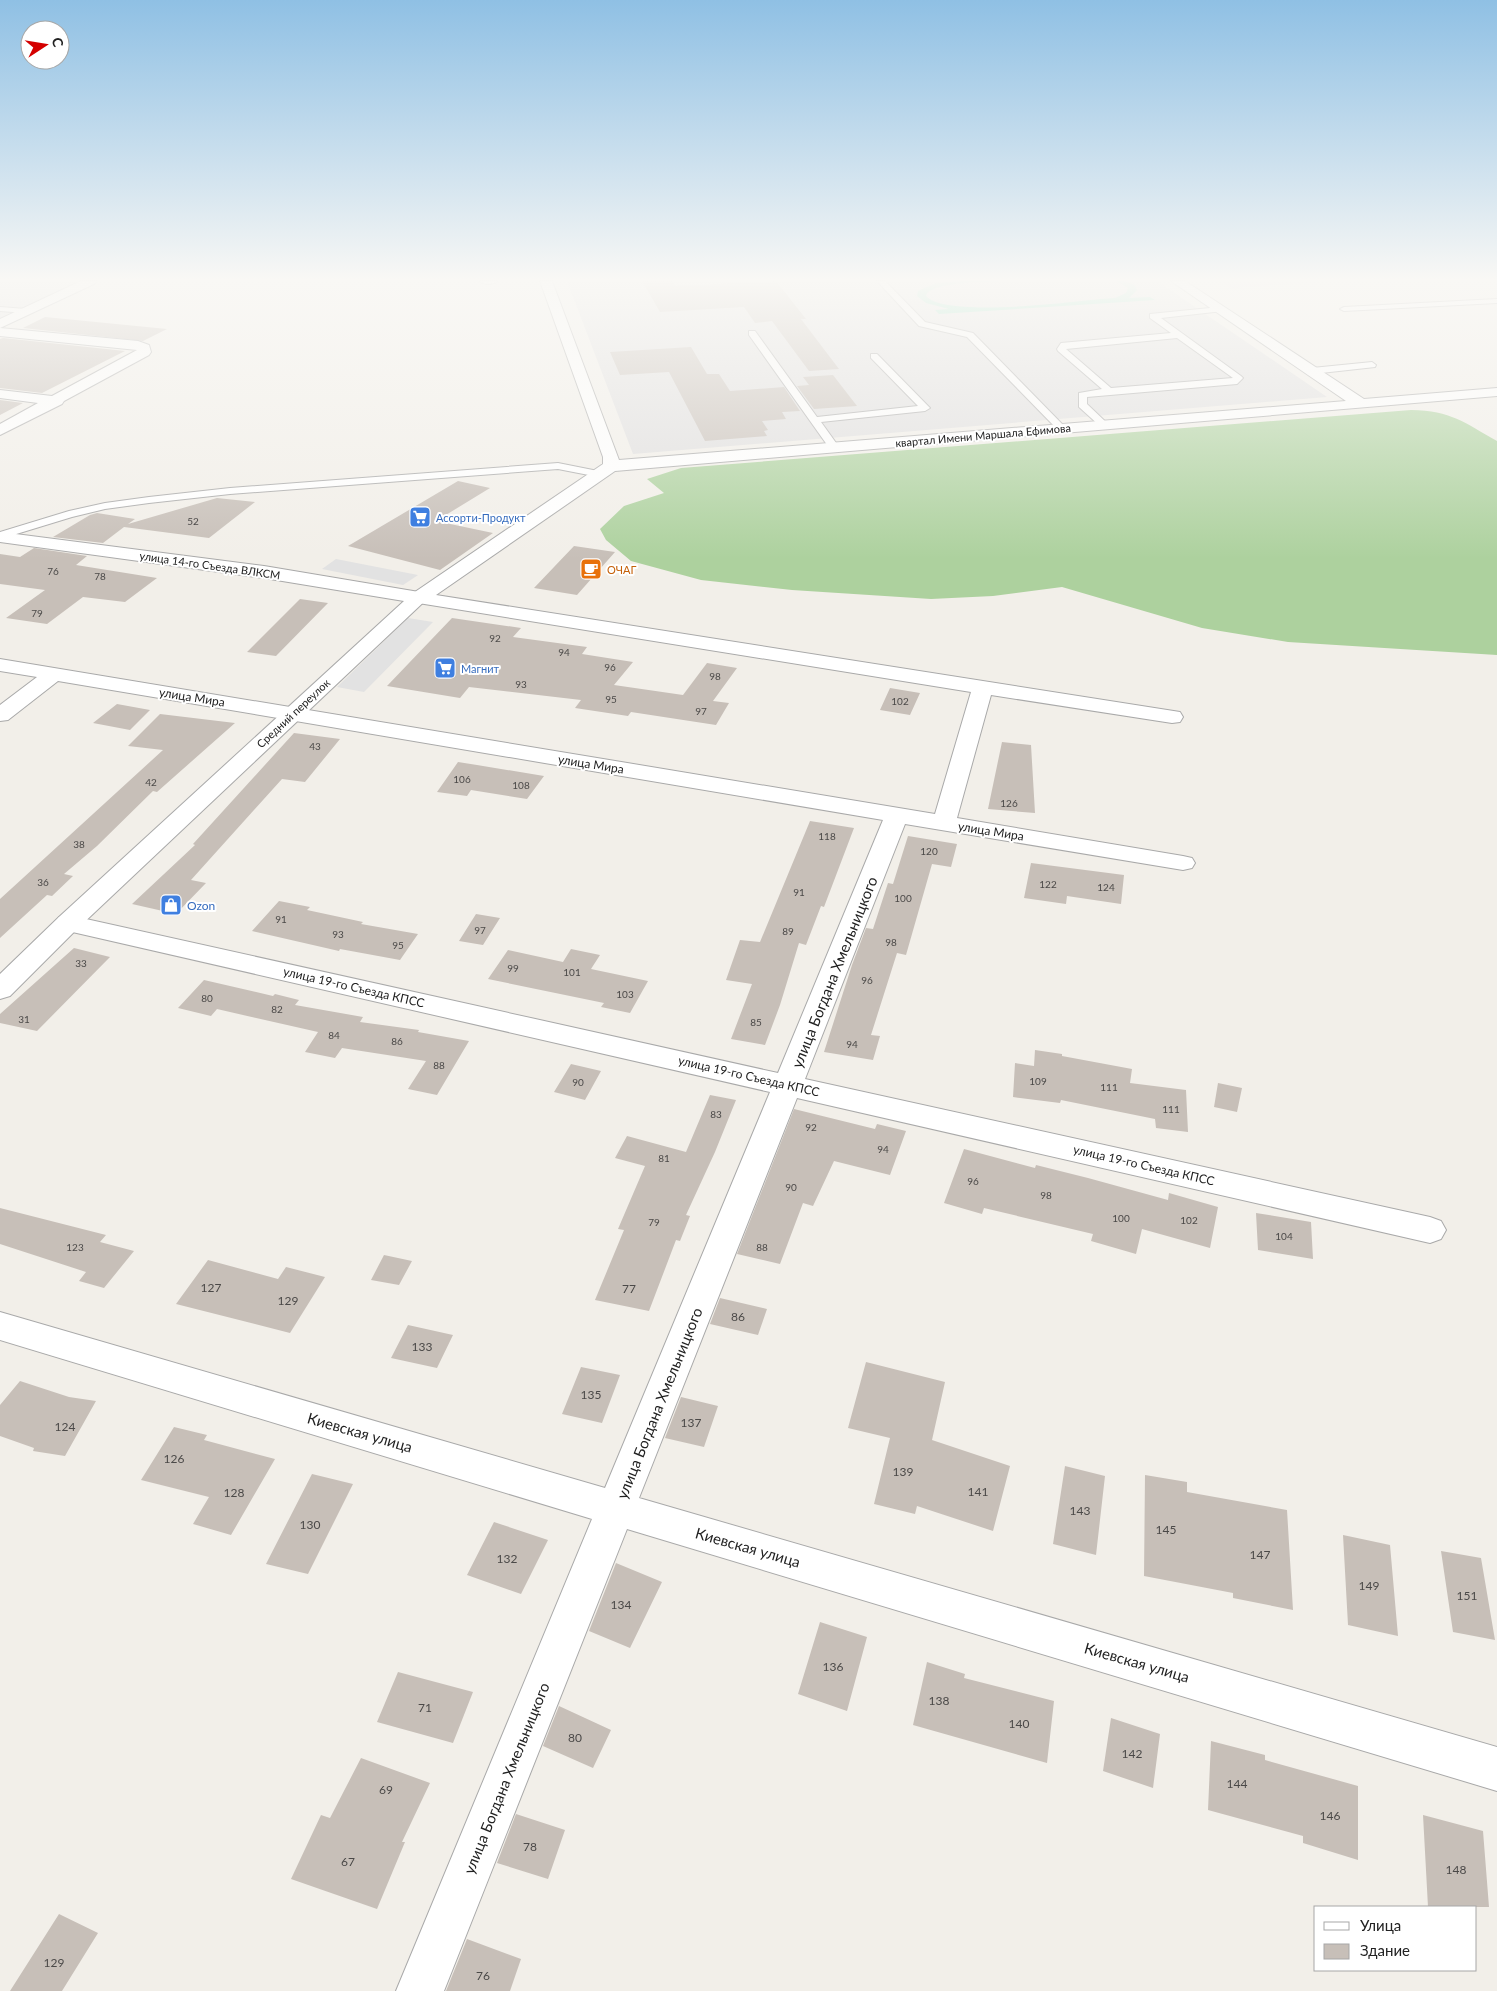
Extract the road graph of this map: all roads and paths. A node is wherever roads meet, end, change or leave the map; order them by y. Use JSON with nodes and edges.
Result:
{"nodes":[{"id":1,"x":106,"y":374,"type":"edge"},
{"id":2,"x":580,"y":374,"type":"edge"},
{"id":3,"x":781,"y":374,"type":"edge"},
{"id":4,"x":892,"y":374,"type":"edge"},
{"id":5,"x":1008,"y":374,"type":"edge"},
{"id":6,"x":1089,"y":374,"type":"edge"},
{"id":7,"x":1232,"y":374,"type":"edge"},
{"id":8,"x":1316,"y":374,"type":"edge"},
{"id":9,"x":1109,"y":391,"type":"junction"},
{"id":10,"x":1497,"y":392,"type":"edge"},
{"id":11,"x":0,"y":394,"type":"edge"},
{"id":12,"x":57,"y":401,"type":"junction"},
{"id":13,"x":1361,"y":404,"type":"junction"},
{"id":14,"x":814,"y":420,"type":"junction"},
{"id":15,"x":1104,"y":425,"type":"junction"},
{"id":16,"x":1062,"y":429,"type":"junction"},
{"id":17,"x":0,"y":430,"type":"edge"},
{"id":18,"x":834,"y":447,"type":"junction"},
{"id":19,"x":605,"y":470,"type":"junction"},
{"id":20,"x":0,"y":537,"type":"edge"},
{"id":21,"x":419,"y":598,"type":"junction"},
{"id":22,"x":0,"y":665,"type":"edge"},
{"id":23,"x":54,"y":674,"type":"junction"},
{"id":24,"x":983,"y":687,"type":"junction"},
{"id":25,"x":292,"y":714,"type":"junction"},
{"id":26,"x":0,"y":715,"type":"edge"},
{"id":27,"x":1172,"y":717,"type":"dead end"},
{"id":28,"x":898,"y":815,"type":"junction"},
{"id":29,"x":944,"y":823,"type":"junction"},
{"id":30,"x":1183,"y":863,"type":"dead end"},
{"id":31,"x":68,"y":923,"type":"junction"},
{"id":32,"x":0,"y":990,"type":"edge"},
{"id":33,"x":788,"y":1084,"type":"junction"},
{"id":34,"x":1430,"y":1230,"type":"dead end"},
{"id":35,"x":0,"y":1326,"type":"edge"},
{"id":36,"x":616,"y":1508,"type":"junction"},
{"id":37,"x":1497,"y":1769,"type":"edge"},
{"id":38,"x":420,"y":1991,"type":"edge"}],
"edges":[{"from":1,"to":12,"type":"street"},
{"from":2,"to":19,"type":"street"},
{"from":3,"to":14,"type":"lane"},
{"from":4,"to":14,"type":"lane"},
{"from":5,"to":16,"type":"lane"},
{"from":6,"to":9,"type":"lane"},
{"from":7,"to":9,"type":"lane"},
{"from":8,"to":13,"type":"street"},
{"from":9,"to":15,"type":"lane"},
{"from":10,"to":13,"type":"street","name":"квартал Имени Маршала Ефимова"},
{"from":11,"to":12,"type":"street"},
{"from":12,"to":17,"type":"street"},
{"from":13,"to":15,"type":"street","name":"квартал Имени Маршала Ефимова"},
{"from":14,"to":18,"type":"lane"},
{"from":15,"to":16,"type":"street","name":"квартал Имени Маршала Ефимова"},
{"from":16,"to":18,"type":"street","name":"квартал Имени Маршала Ефимова"},
{"from":18,"to":19,"type":"street","name":"квартал Имени Маршала Ефимова"},
{"from":19,"to":20,"type":"lane"},
{"from":19,"to":21,"type":"street","name":"Средний переулок"},
{"from":20,"to":21,"type":"street","name":"улица 14-го Съезда ВЛКСМ"},
{"from":21,"to":24,"type":"street","name":"улица 14-го Съезда ВЛКСМ"},
{"from":21,"to":25,"type":"street","name":"Средний переулок"},
{"from":22,"to":23,"type":"street","name":"улица Мира"},
{"from":23,"to":25,"type":"street","name":"улица Мира"},
{"from":23,"to":26,"type":"street"},
{"from":24,"to":27,"type":"street","name":"улица 14-го Съезда ВЛКСМ"},
{"from":24,"to":29,"type":"street"},
{"from":25,"to":28,"type":"street","name":"улица Мира"},
{"from":25,"to":31,"type":"street","name":"Средний переулок"},
{"from":28,"to":29,"type":"street","name":"улица Мира"},
{"from":28,"to":33,"type":"street","name":"улица Богдана Хмельницкого"},
{"from":29,"to":30,"type":"street","name":"улица Мира"},
{"from":31,"to":32,"type":"street","name":"Средний переулок"},
{"from":31,"to":33,"type":"street","name":"улица 19-го Съезда КПСС"},
{"from":33,"to":34,"type":"street","name":"улица 19-го Съезда КПСС"},
{"from":33,"to":36,"type":"street","name":"улица Богдана Хмельницкого"},
{"from":35,"to":36,"type":"street","name":"Киевская улица"},
{"from":36,"to":37,"type":"street","name":"Киевская улица"},
{"from":36,"to":38,"type":"street","name":"улица Богдана Хмельницкого"}]}
